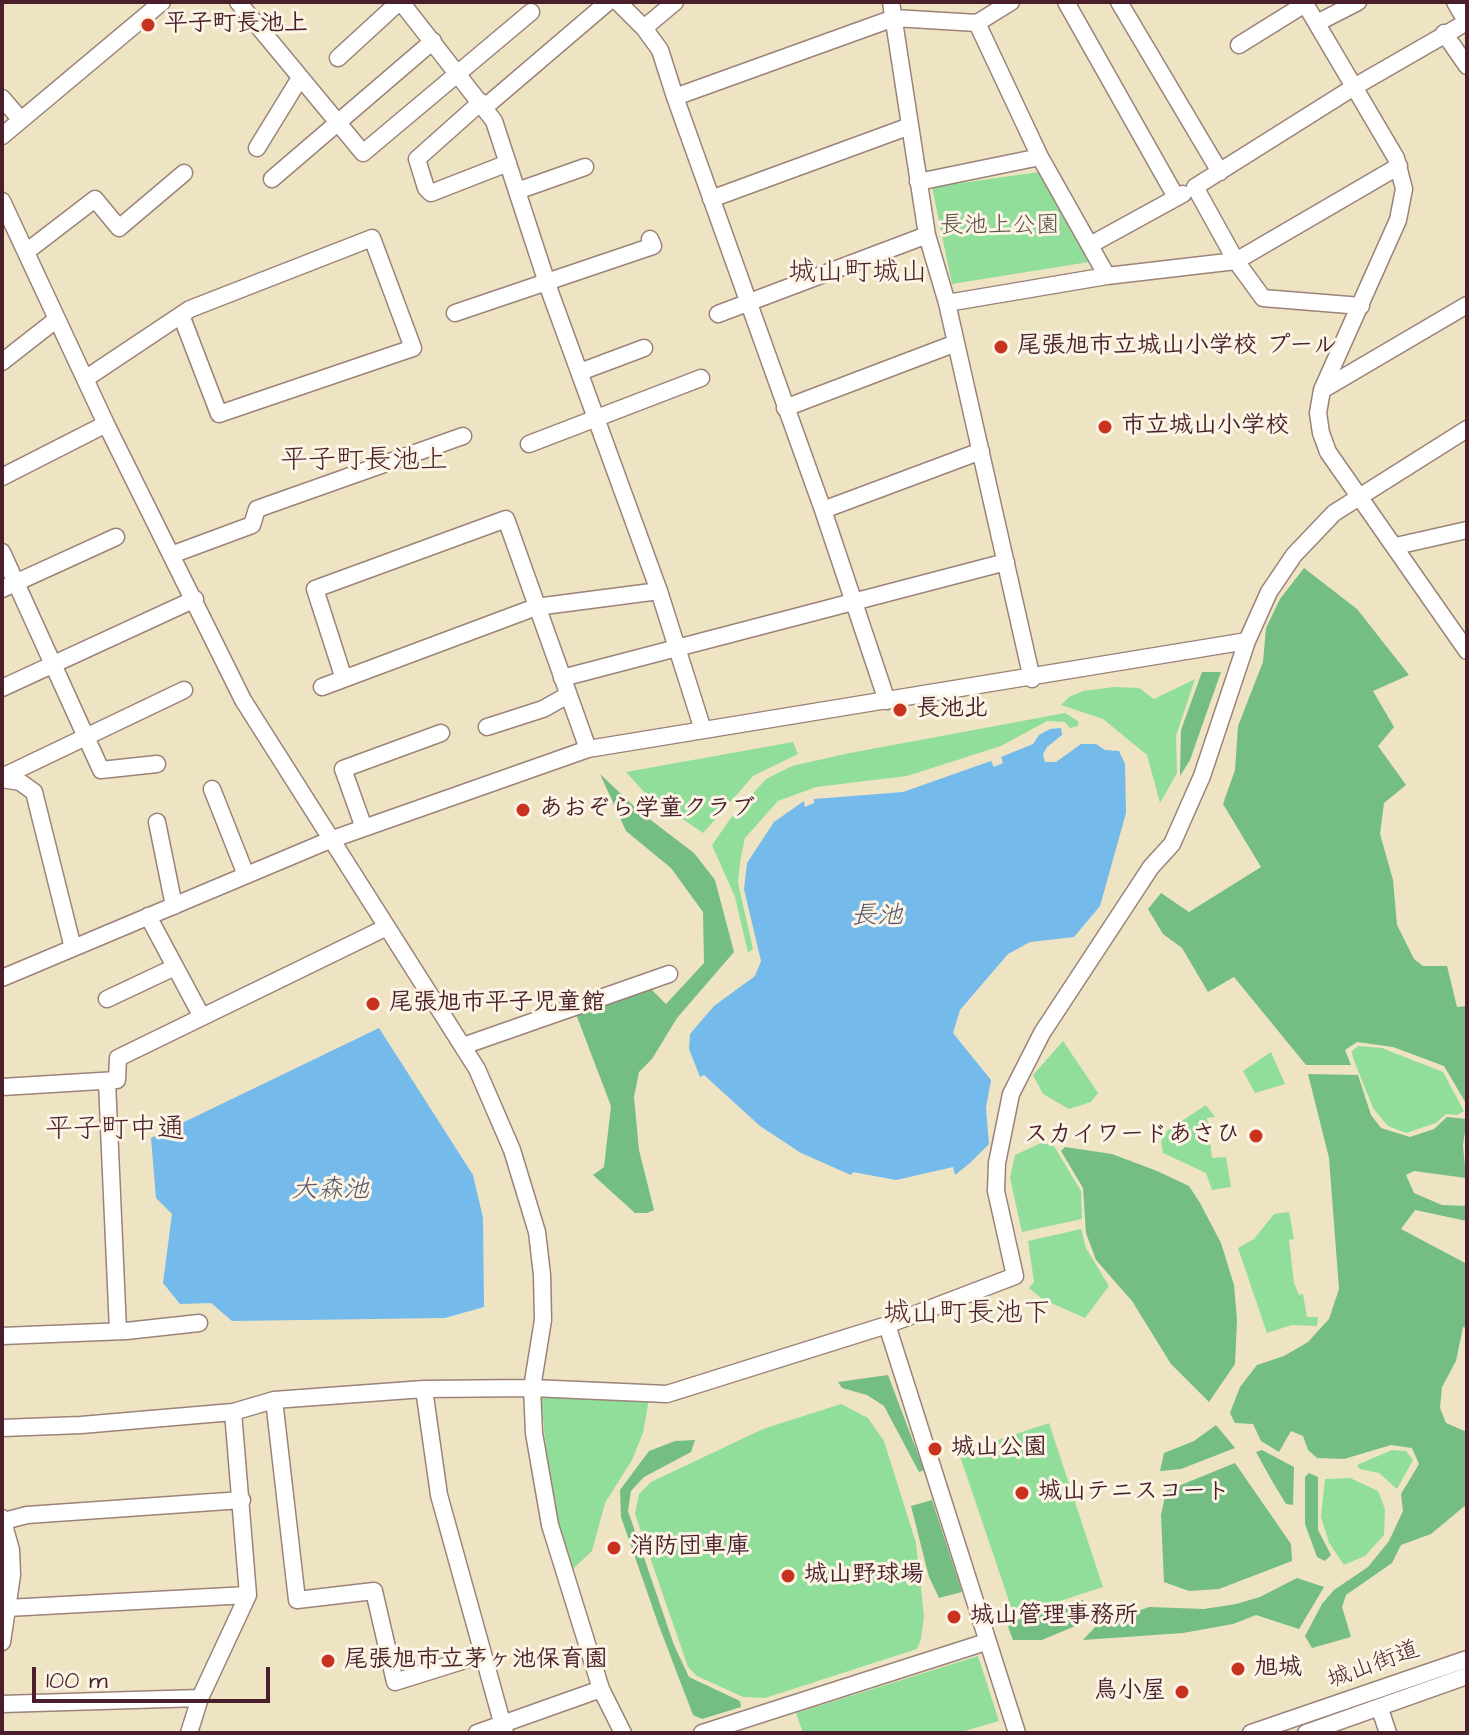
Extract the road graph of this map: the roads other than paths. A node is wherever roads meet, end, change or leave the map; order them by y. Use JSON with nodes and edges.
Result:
{"nodes":[{"id":1,"x":162,"y":2,"type":"edge"},
{"id":2,"x":238,"y":2,"type":"edge"},
{"id":3,"x":400,"y":2,"type":"edge"},
{"id":4,"x":675,"y":2,"type":"edge"},
{"id":5,"x":1011,"y":2,"type":"edge"},
{"id":6,"x":1066,"y":2,"type":"edge"},
{"id":7,"x":1119,"y":2,"type":"edge"},
{"id":8,"x":1358,"y":2,"type":"edge"},
{"id":9,"x":1455,"y":2,"type":"edge"},
{"id":10,"x":608,"y":3,"type":"edge"},
{"id":11,"x":1305,"y":3,"type":"edge"},
{"id":12,"x":892,"y":10,"type":"edge"},
{"id":13,"x":531,"y":12,"type":"dead end"},
{"id":14,"x":1467,"y":22,"type":"edge"},
{"id":15,"x":977,"y":23,"type":"junction"},
{"id":16,"x":1317,"y":23,"type":"junction"},
{"id":17,"x":644,"y":28,"type":"junction"},
{"id":18,"x":1444,"y":33,"type":"junction"},
{"id":19,"x":433,"y":41,"type":"junction"},
{"id":20,"x":1239,"y":45,"type":"dead end"},
{"id":21,"x":338,"y":58,"type":"dead end"},
{"id":22,"x":1467,"y":66,"type":"edge"},
{"id":23,"x":456,"y":71,"type":"junction"},
{"id":24,"x":300,"y":78,"type":"junction"},
{"id":25,"x":1354,"y":87,"type":"junction"},
{"id":26,"x":675,"y":97,"type":"junction"},
{"id":27,"x":2,"y":98,"type":"edge"},
{"id":28,"x":483,"y":104,"type":"junction"},
{"id":29,"x":21,"y":120,"type":"junction"},
{"id":30,"x":337,"y":122,"type":"junction"},
{"id":31,"x":910,"y":126,"type":"junction"},
{"id":32,"x":2,"y":136,"type":"edge"},
{"id":33,"x":257,"y":148,"type":"dead end"},
{"id":34,"x":1040,"y":157,"type":"junction"},
{"id":35,"x":508,"y":163,"type":"junction"},
{"id":36,"x":1399,"y":166,"type":"junction"},
{"id":37,"x":585,"y":167,"type":"dead end"},
{"id":38,"x":1220,"y":172,"type":"junction"},
{"id":39,"x":184,"y":173,"type":"dead end"},
{"id":40,"x":272,"y":179,"type":"dead end"},
{"id":41,"x":918,"y":182,"type":"junction"},
{"id":42,"x":1195,"y":187,"type":"junction"},
{"id":43,"x":517,"y":191,"type":"junction"},
{"id":44,"x":1176,"y":197,"type":"junction"},
{"id":45,"x":711,"y":199,"type":"junction"},
{"id":46,"x":2,"y":201,"type":"edge"},
{"id":47,"x":927,"y":235,"type":"junction"},
{"id":48,"x":650,"y":239,"type":"dead end"},
{"id":49,"x":1090,"y":245,"type":"junction"},
{"id":50,"x":26,"y":252,"type":"junction"},
{"id":51,"x":1236,"y":261,"type":"junction"},
{"id":52,"x":1107,"y":276,"type":"junction"},
{"id":53,"x":547,"y":282,"type":"junction"},
{"id":54,"x":748,"y":303,"type":"junction"},
{"id":55,"x":947,"y":303,"type":"junction"},
{"id":56,"x":1467,"y":305,"type":"edge"},
{"id":57,"x":1361,"y":306,"type":"junction"},
{"id":58,"x":455,"y":313,"type":"dead end"},
{"id":59,"x":718,"y":314,"type":"dead end"},
{"id":60,"x":181,"y":315,"type":"junction"},
{"id":61,"x":57,"y":319,"type":"junction"},
{"id":62,"x":956,"y":343,"type":"junction"},
{"id":63,"x":644,"y":348,"type":"dead end"},
{"id":64,"x":2,"y":362,"type":"edge"},
{"id":65,"x":580,"y":372,"type":"junction"},
{"id":66,"x":701,"y":378,"type":"dead end"},
{"id":67,"x":85,"y":379,"type":"junction"},
{"id":68,"x":1322,"y":390,"type":"junction"},
{"id":69,"x":785,"y":408,"type":"junction"},
{"id":70,"x":597,"y":418,"type":"junction"},
{"id":71,"x":106,"y":424,"type":"junction"},
{"id":72,"x":1467,"y":429,"type":"edge"},
{"id":73,"x":463,"y":436,"type":"dead end"},
{"id":74,"x":529,"y":444,"type":"dead end"},
{"id":75,"x":981,"y":451,"type":"junction"},
{"id":76,"x":2,"y":477,"type":"edge"},
{"id":77,"x":1359,"y":494,"type":"junction"},
{"id":78,"x":823,"y":510,"type":"junction"},
{"id":79,"x":1467,"y":530,"type":"edge"},
{"id":80,"x":116,"y":537,"type":"dead end"},
{"id":81,"x":1396,"y":546,"type":"junction"},
{"id":82,"x":2,"y":552,"type":"edge"},
{"id":83,"x":171,"y":555,"type":"junction"},
{"id":84,"x":1006,"y":562,"type":"junction"},
{"id":85,"x":9,"y":585,"type":"edge"},
{"id":86,"x":659,"y":591,"type":"junction"},
{"id":87,"x":195,"y":599,"type":"junction"},
{"id":88,"x":855,"y":600,"type":"junction"},
{"id":89,"x":536,"y":607,"type":"junction"},
{"id":90,"x":1247,"y":641,"type":"junction"},
{"id":91,"x":677,"y":647,"type":"junction"},
{"id":92,"x":1467,"y":651,"type":"edge"},
{"id":93,"x":53,"y":663,"type":"junction"},
{"id":94,"x":562,"y":678,"type":"junction"},
{"id":95,"x":344,"y":679,"type":"junction"},
{"id":96,"x":1032,"y":679,"type":"junction"},
{"id":97,"x":322,"y":687,"type":"dead end"},
{"id":98,"x":2,"y":688,"type":"edge"},
{"id":99,"x":184,"y":690,"type":"dead end"},
{"id":100,"x":568,"y":695,"type":"junction"},
{"id":101,"x":887,"y":701,"type":"junction"},
{"id":102,"x":487,"y":727,"type":"dead end"},
{"id":103,"x":703,"y":730,"type":"junction"},
{"id":104,"x":441,"y":733,"type":"dead end"},
{"id":105,"x":88,"y":736,"type":"junction"},
{"id":106,"x":588,"y":749,"type":"junction"},
{"id":107,"x":157,"y":764,"type":"dead end"},
{"id":108,"x":2,"y":778,"type":"edge"},
{"id":109,"x":212,"y":789,"type":"dead end"},
{"id":110,"x":157,"y":822,"type":"dead end"},
{"id":111,"x":364,"y":828,"type":"junction"},
{"id":112,"x":330,"y":840,"type":"junction"},
{"id":113,"x":246,"y":875,"type":"junction"},
{"id":114,"x":174,"y":906,"type":"junction"},
{"id":115,"x":148,"y":916,"type":"junction"},
{"id":116,"x":387,"y":927,"type":"junction"},
{"id":117,"x":73,"y":948,"type":"junction"},
{"id":118,"x":175,"y":967,"type":"junction"},
{"id":119,"x":669,"y":974,"type":"dead end"},
{"id":120,"x":2,"y":978,"type":"edge"},
{"id":121,"x":107,"y":999,"type":"dead end"},
{"id":122,"x":202,"y":1017,"type":"junction"},
{"id":123,"x":463,"y":1046,"type":"junction"},
{"id":124,"x":107,"y":1082,"type":"junction"},
{"id":125,"x":2,"y":1087,"type":"edge"},
{"id":126,"x":199,"y":1323,"type":"dead end"},
{"id":127,"x":887,"y":1325,"type":"junction"},
{"id":128,"x":118,"y":1331,"type":"junction"},
{"id":129,"x":2,"y":1336,"type":"edge"},
{"id":130,"x":532,"y":1388,"type":"junction"},
{"id":131,"x":424,"y":1389,"type":"junction"},
{"id":132,"x":274,"y":1400,"type":"junction"},
{"id":133,"x":233,"y":1412,"type":"junction"},
{"id":134,"x":2,"y":1428,"type":"edge"},
{"id":135,"x":242,"y":1500,"type":"junction"},
{"id":136,"x":3,"y":1519,"type":"edge"},
{"id":137,"x":248,"y":1595,"type":"junction"},
{"id":138,"x":7,"y":1608,"type":"junction"},
{"id":139,"x":2,"y":1642,"type":"edge"},
{"id":140,"x":986,"y":1642,"type":"junction"},
{"id":141,"x":481,"y":1655,"type":"junction"},
{"id":142,"x":1467,"y":1659,"type":"edge"},
{"id":143,"x":1467,"y":1676,"type":"edge"},
{"id":144,"x":601,"y":1689,"type":"junction"},
{"id":145,"x":200,"y":1698,"type":"junction"},
{"id":146,"x":2,"y":1704,"type":"edge"},
{"id":147,"x":1380,"y":1709,"type":"junction"},
{"id":148,"x":503,"y":1728,"type":"edge"},
{"id":149,"x":189,"y":1733,"type":"edge"},
{"id":150,"x":477,"y":1733,"type":"edge"},
{"id":151,"x":623,"y":1733,"type":"edge"},
{"id":152,"x":702,"y":1733,"type":"edge"},
{"id":153,"x":1017,"y":1733,"type":"edge"},
{"id":154,"x":1251,"y":1733,"type":"edge"},
{"id":155,"x":1306,"y":1733,"type":"edge"},
{"id":156,"x":1388,"y":1733,"type":"edge"}],
"edges":[{"from":1,"to":29,"type":"street"},
{"from":2,"to":24,"type":"street"},
{"from":3,"to":19,"type":"street"},
{"from":3,"to":21,"type":"street"},
{"from":4,"to":17,"type":"street"},
{"from":5,"to":15,"type":"street"},
{"from":6,"to":44,"type":"street"},
{"from":7,"to":38,"type":"street"},
{"from":8,"to":16,"type":"street"},
{"from":9,"to":14,"type":"street"},
{"from":10,"to":17,"type":"street"},
{"from":10,"to":28,"type":"street"},
{"from":11,"to":16,"type":"street"},
{"from":11,"to":20,"type":"street"},
{"from":12,"to":15,"type":"street"},
{"from":12,"to":26,"type":"street"},
{"from":12,"to":31,"type":"street"},
{"from":13,"to":23,"type":"street"},
{"from":14,"to":18,"type":"street"},
{"from":15,"to":34,"type":"street"},
{"from":16,"to":25,"type":"street"},
{"from":17,"to":26,"type":"street"},
{"from":18,"to":22,"type":"street"},
{"from":18,"to":25,"type":"street"},
{"from":19,"to":23,"type":"street"},
{"from":19,"to":30,"type":"street"},
{"from":23,"to":28,"type":"street"},
{"from":23,"to":30,"type":"street"},
{"from":24,"to":30,"type":"street"},
{"from":24,"to":33,"type":"street"},
{"from":25,"to":36,"type":"street"},
{"from":25,"to":38,"type":"street"},
{"from":26,"to":45,"type":"street"},
{"from":27,"to":29,"type":"street"},
{"from":28,"to":35,"type":"street"},
{"from":28,"to":35,"type":"street"},
{"from":29,"to":32,"type":"street"},
{"from":30,"to":40,"type":"street"},
{"from":31,"to":41,"type":"street"},
{"from":31,"to":45,"type":"street"},
{"from":34,"to":41,"type":"street"},
{"from":34,"to":49,"type":"street"},
{"from":35,"to":43,"type":"street"},
{"from":36,"to":51,"type":"street"},
{"from":36,"to":57,"type":"street"},
{"from":37,"to":43,"type":"street"},
{"from":38,"to":42,"type":"street"},
{"from":39,"to":50,"type":"street"},
{"from":41,"to":47,"type":"street"},
{"from":42,"to":44,"type":"street"},
{"from":42,"to":51,"type":"street"},
{"from":43,"to":53,"type":"street"},
{"from":44,"to":49,"type":"street"},
{"from":45,"to":54,"type":"street"},
{"from":46,"to":50,"type":"street"},
{"from":47,"to":54,"type":"street"},
{"from":47,"to":55,"type":"street"},
{"from":48,"to":53,"type":"street"},
{"from":49,"to":52,"type":"street"},
{"from":50,"to":61,"type":"street"},
{"from":51,"to":52,"type":"street"},
{"from":51,"to":57,"type":"street"},
{"from":52,"to":55,"type":"street"},
{"from":53,"to":58,"type":"street"},
{"from":53,"to":65,"type":"street"},
{"from":54,"to":59,"type":"street"},
{"from":54,"to":69,"type":"street"},
{"from":55,"to":62,"type":"street"},
{"from":56,"to":68,"type":"street"},
{"from":57,"to":68,"type":"street"},
{"from":60,"to":60,"type":"street"},
{"from":60,"to":67,"type":"street"},
{"from":61,"to":64,"type":"street"},
{"from":61,"to":67,"type":"street"},
{"from":62,"to":69,"type":"street"},
{"from":62,"to":75,"type":"street"},
{"from":63,"to":65,"type":"street"},
{"from":65,"to":70,"type":"street"},
{"from":66,"to":70,"type":"street"},
{"from":67,"to":71,"type":"street"},
{"from":68,"to":77,"type":"street"},
{"from":69,"to":78,"type":"street"},
{"from":70,"to":74,"type":"street"},
{"from":70,"to":86,"type":"street"},
{"from":71,"to":76,"type":"street"},
{"from":71,"to":83,"type":"street"},
{"from":72,"to":77,"type":"street"},
{"from":73,"to":83,"type":"street"},
{"from":75,"to":78,"type":"street"},
{"from":75,"to":84,"type":"street"},
{"from":77,"to":81,"type":"street"},
{"from":77,"to":90,"type":"street"},
{"from":78,"to":88,"type":"street"},
{"from":79,"to":81,"type":"street"},
{"from":80,"to":85,"type":"street"},
{"from":81,"to":92,"type":"street"},
{"from":82,"to":85,"type":"street"},
{"from":83,"to":87,"type":"street"},
{"from":84,"to":88,"type":"street"},
{"from":84,"to":96,"type":"street"},
{"from":85,"to":93,"type":"street"},
{"from":86,"to":89,"type":"street"},
{"from":86,"to":91,"type":"street"},
{"from":87,"to":93,"type":"street"},
{"from":87,"to":112,"type":"street"},
{"from":88,"to":91,"type":"street"},
{"from":88,"to":101,"type":"street"},
{"from":89,"to":94,"type":"street"},
{"from":89,"to":95,"type":"street"},
{"from":89,"to":95,"type":"street"},
{"from":90,"to":96,"type":"street"},
{"from":90,"to":127,"type":"street"},
{"from":91,"to":94,"type":"street"},
{"from":91,"to":103,"type":"street"},
{"from":93,"to":98,"type":"street"},
{"from":93,"to":105,"type":"street"},
{"from":94,"to":100,"type":"street"},
{"from":95,"to":97,"type":"street"},
{"from":96,"to":101,"type":"street"},
{"from":99,"to":105,"type":"street"},
{"from":100,"to":102,"type":"street"},
{"from":100,"to":106,"type":"street"},
{"from":101,"to":103,"type":"street"},
{"from":103,"to":106,"type":"street"},
{"from":104,"to":111,"type":"street"},
{"from":105,"to":107,"type":"street"},
{"from":105,"to":108,"type":"street"},
{"from":106,"to":111,"type":"street"},
{"from":108,"to":117,"type":"street"},
{"from":109,"to":113,"type":"street"},
{"from":110,"to":114,"type":"street"},
{"from":111,"to":112,"type":"street"},
{"from":112,"to":113,"type":"street"},
{"from":112,"to":116,"type":"street"},
{"from":113,"to":114,"type":"street"},
{"from":114,"to":115,"type":"street"},
{"from":115,"to":117,"type":"street"},
{"from":115,"to":118,"type":"street"},
{"from":116,"to":122,"type":"street"},
{"from":116,"to":123,"type":"street"},
{"from":117,"to":120,"type":"street"},
{"from":118,"to":121,"type":"street"},
{"from":118,"to":122,"type":"street"},
{"from":119,"to":123,"type":"street"},
{"from":122,"to":124,"type":"street"},
{"from":123,"to":130,"type":"street"},
{"from":124,"to":125,"type":"street"},
{"from":124,"to":128,"type":"street"},
{"from":126,"to":128,"type":"street"},
{"from":127,"to":130,"type":"street"},
{"from":127,"to":140,"type":"street"},
{"from":128,"to":129,"type":"street"},
{"from":130,"to":131,"type":"street"},
{"from":130,"to":144,"type":"street"},
{"from":131,"to":132,"type":"street"},
{"from":131,"to":141,"type":"street"},
{"from":132,"to":133,"type":"street"},
{"from":132,"to":141,"type":"street"},
{"from":133,"to":134,"type":"street"},
{"from":133,"to":135,"type":"street"},
{"from":135,"to":136,"type":"street"},
{"from":135,"to":137,"type":"street"},
{"from":136,"to":138,"type":"street"},
{"from":137,"to":138,"type":"street"},
{"from":137,"to":145,"type":"street"},
{"from":138,"to":139,"type":"street"},
{"from":140,"to":152,"type":"street"},
{"from":140,"to":153,"type":"street"},
{"from":141,"to":148,"type":"street"},
{"from":142,"to":154,"type":"street","name":"城山街道"},
{"from":143,"to":147,"type":"street","name":"城山街道"},
{"from":144,"to":148,"type":"street"},
{"from":144,"to":151,"type":"street"},
{"from":145,"to":146,"type":"street"},
{"from":145,"to":149,"type":"street"},
{"from":147,"to":155,"type":"street","name":"城山街道"},
{"from":147,"to":156,"type":"street"},
{"from":148,"to":150,"type":"street"}]}
